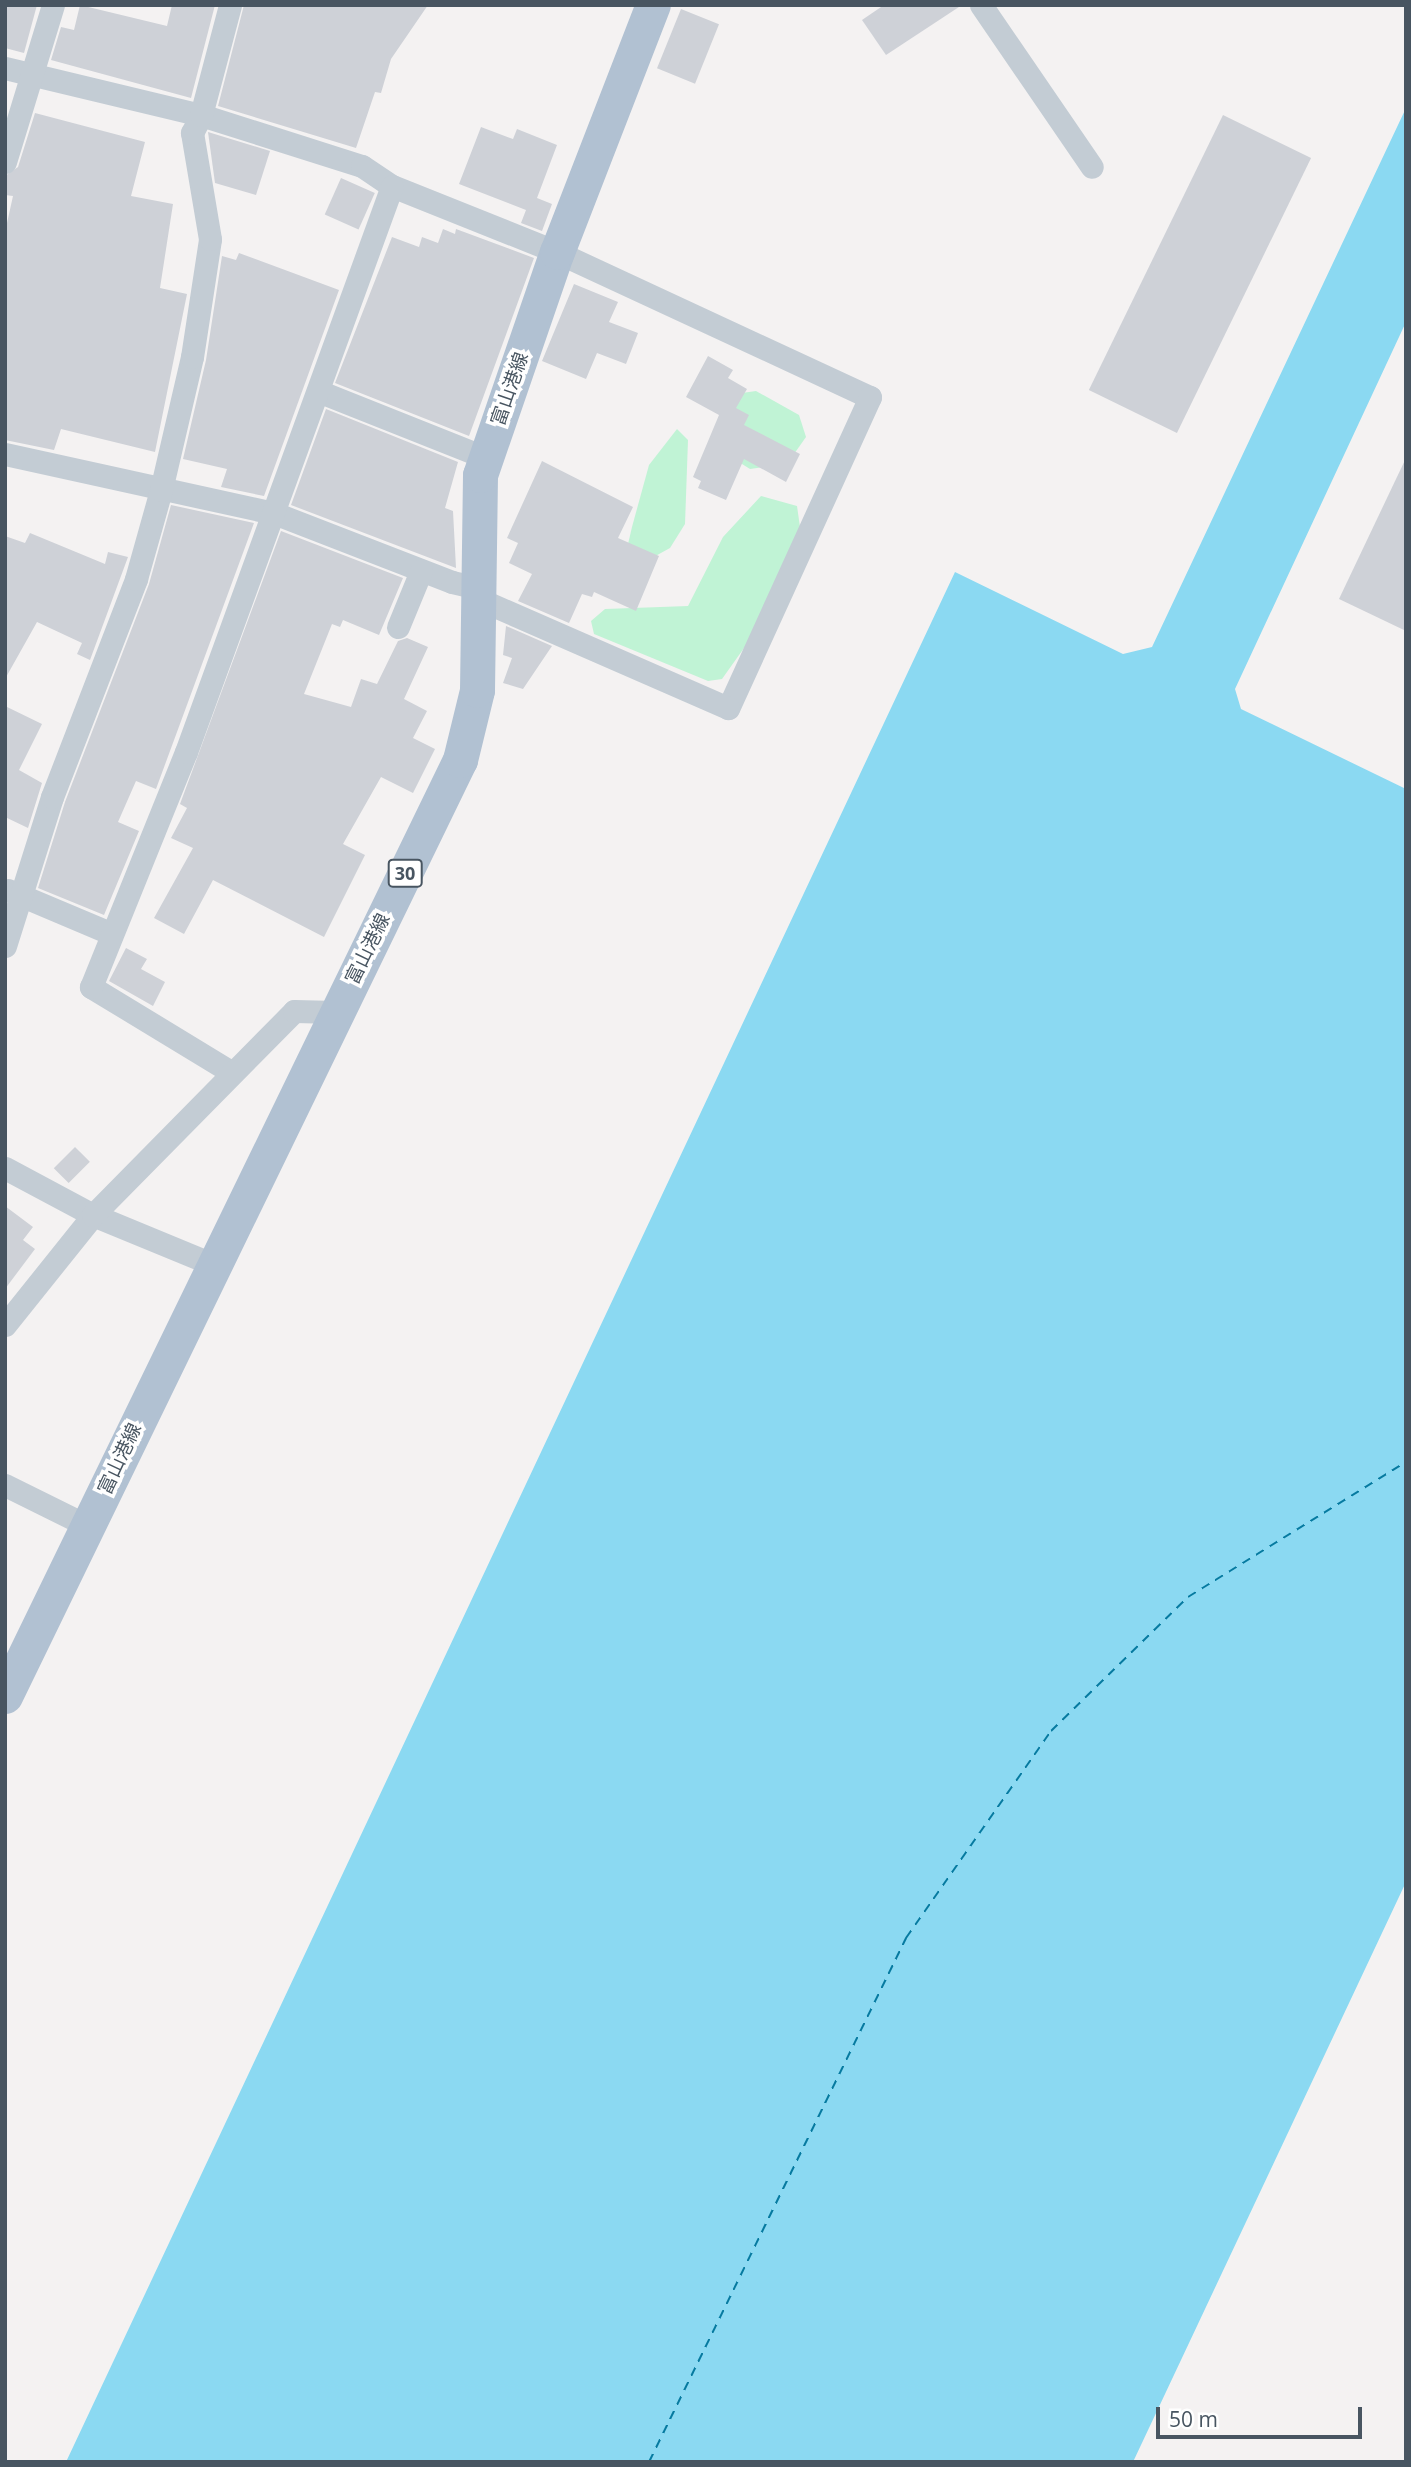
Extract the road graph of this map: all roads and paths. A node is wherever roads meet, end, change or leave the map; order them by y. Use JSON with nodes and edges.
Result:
{"nodes":[{"id":1,"x":53,"y":5,"type":"edge"},
{"id":2,"x":230,"y":5,"type":"edge"},
{"id":3,"x":653,"y":5,"type":"edge"},
{"id":4,"x":981,"y":5,"type":"edge"},
{"id":5,"x":5,"y":68,"type":"edge"},
{"id":6,"x":33,"y":72,"type":"junction"},
{"id":7,"x":201,"y":115,"type":"junction"},
{"id":8,"x":5,"y":162,"type":"edge"},
{"id":9,"x":1092,"y":167,"type":"dead end"},
{"id":10,"x":392,"y":187,"type":"junction"},
{"id":11,"x":557,"y":252,"type":"junction"},
{"id":12,"x":318,"y":391,"type":"junction"},
{"id":13,"x":5,"y":454,"type":"edge"},
{"id":14,"x":486,"y":458,"type":"junction"},
{"id":15,"x":161,"y":490,"type":"junction"},
{"id":16,"x":274,"y":513,"type":"junction"},
{"id":17,"x":421,"y":571,"type":"junction"},
{"id":18,"x":481,"y":594,"type":"junction"},
{"id":19,"x":398,"y":627,"type":"dead end"},
{"id":20,"x":12,"y":892,"type":"edge"},
{"id":21,"x":110,"y":933,"type":"junction"},
{"id":22,"x":5,"y":946,"type":"edge"},
{"id":23,"x":336,"y":1012,"type":"junction"},
{"id":24,"x":231,"y":1072,"type":"junction"},
{"id":25,"x":5,"y":1168,"type":"edge"},
{"id":26,"x":93,"y":1214,"type":"junction"},
{"id":27,"x":212,"y":1264,"type":"junction"},
{"id":28,"x":5,"y":1325,"type":"edge"},
{"id":29,"x":5,"y":1485,"type":"edge"},
{"id":30,"x":88,"y":1526,"type":"junction"},
{"id":31,"x":5,"y":1696,"type":"edge"}],
"edges":[{"from":1,"to":6,"type":"street"},
{"from":2,"to":7,"type":"street"},
{"from":3,"to":11,"type":"main road","name":"富山港線","number":"30"},
{"from":4,"to":9,"type":"street"},
{"from":5,"to":6,"type":"street"},
{"from":6,"to":7,"type":"street"},
{"from":6,"to":8,"type":"street"},
{"from":7,"to":10,"type":"street"},
{"from":7,"to":15,"type":"street"},
{"from":10,"to":11,"type":"street"},
{"from":10,"to":12,"type":"street"},
{"from":11,"to":14,"type":"main road","name":"富山港線","number":"30"},
{"from":11,"to":18,"type":"street"},
{"from":12,"to":14,"type":"street"},
{"from":12,"to":16,"type":"street"},
{"from":13,"to":15,"type":"street"},
{"from":14,"to":18,"type":"main road","name":"富山港線","number":"30"},
{"from":15,"to":16,"type":"street"},
{"from":15,"to":20,"type":"street"},
{"from":16,"to":17,"type":"street"},
{"from":16,"to":21,"type":"street"},
{"from":17,"to":18,"type":"street"},
{"from":17,"to":19,"type":"street"},
{"from":18,"to":23,"type":"main road","name":"富山港線","number":"30"},
{"from":20,"to":21,"type":"street"},
{"from":20,"to":22,"type":"street"},
{"from":21,"to":24,"type":"street"},
{"from":23,"to":24,"type":"street"},
{"from":23,"to":27,"type":"main road","name":"富山港線","number":"30"},
{"from":24,"to":26,"type":"street"},
{"from":25,"to":26,"type":"street"},
{"from":26,"to":27,"type":"street"},
{"from":26,"to":28,"type":"street"},
{"from":27,"to":30,"type":"main road","name":"富山港線","number":"30"},
{"from":29,"to":30,"type":"street"},
{"from":30,"to":31,"type":"main road","name":"富山港線","number":"30"}]}
